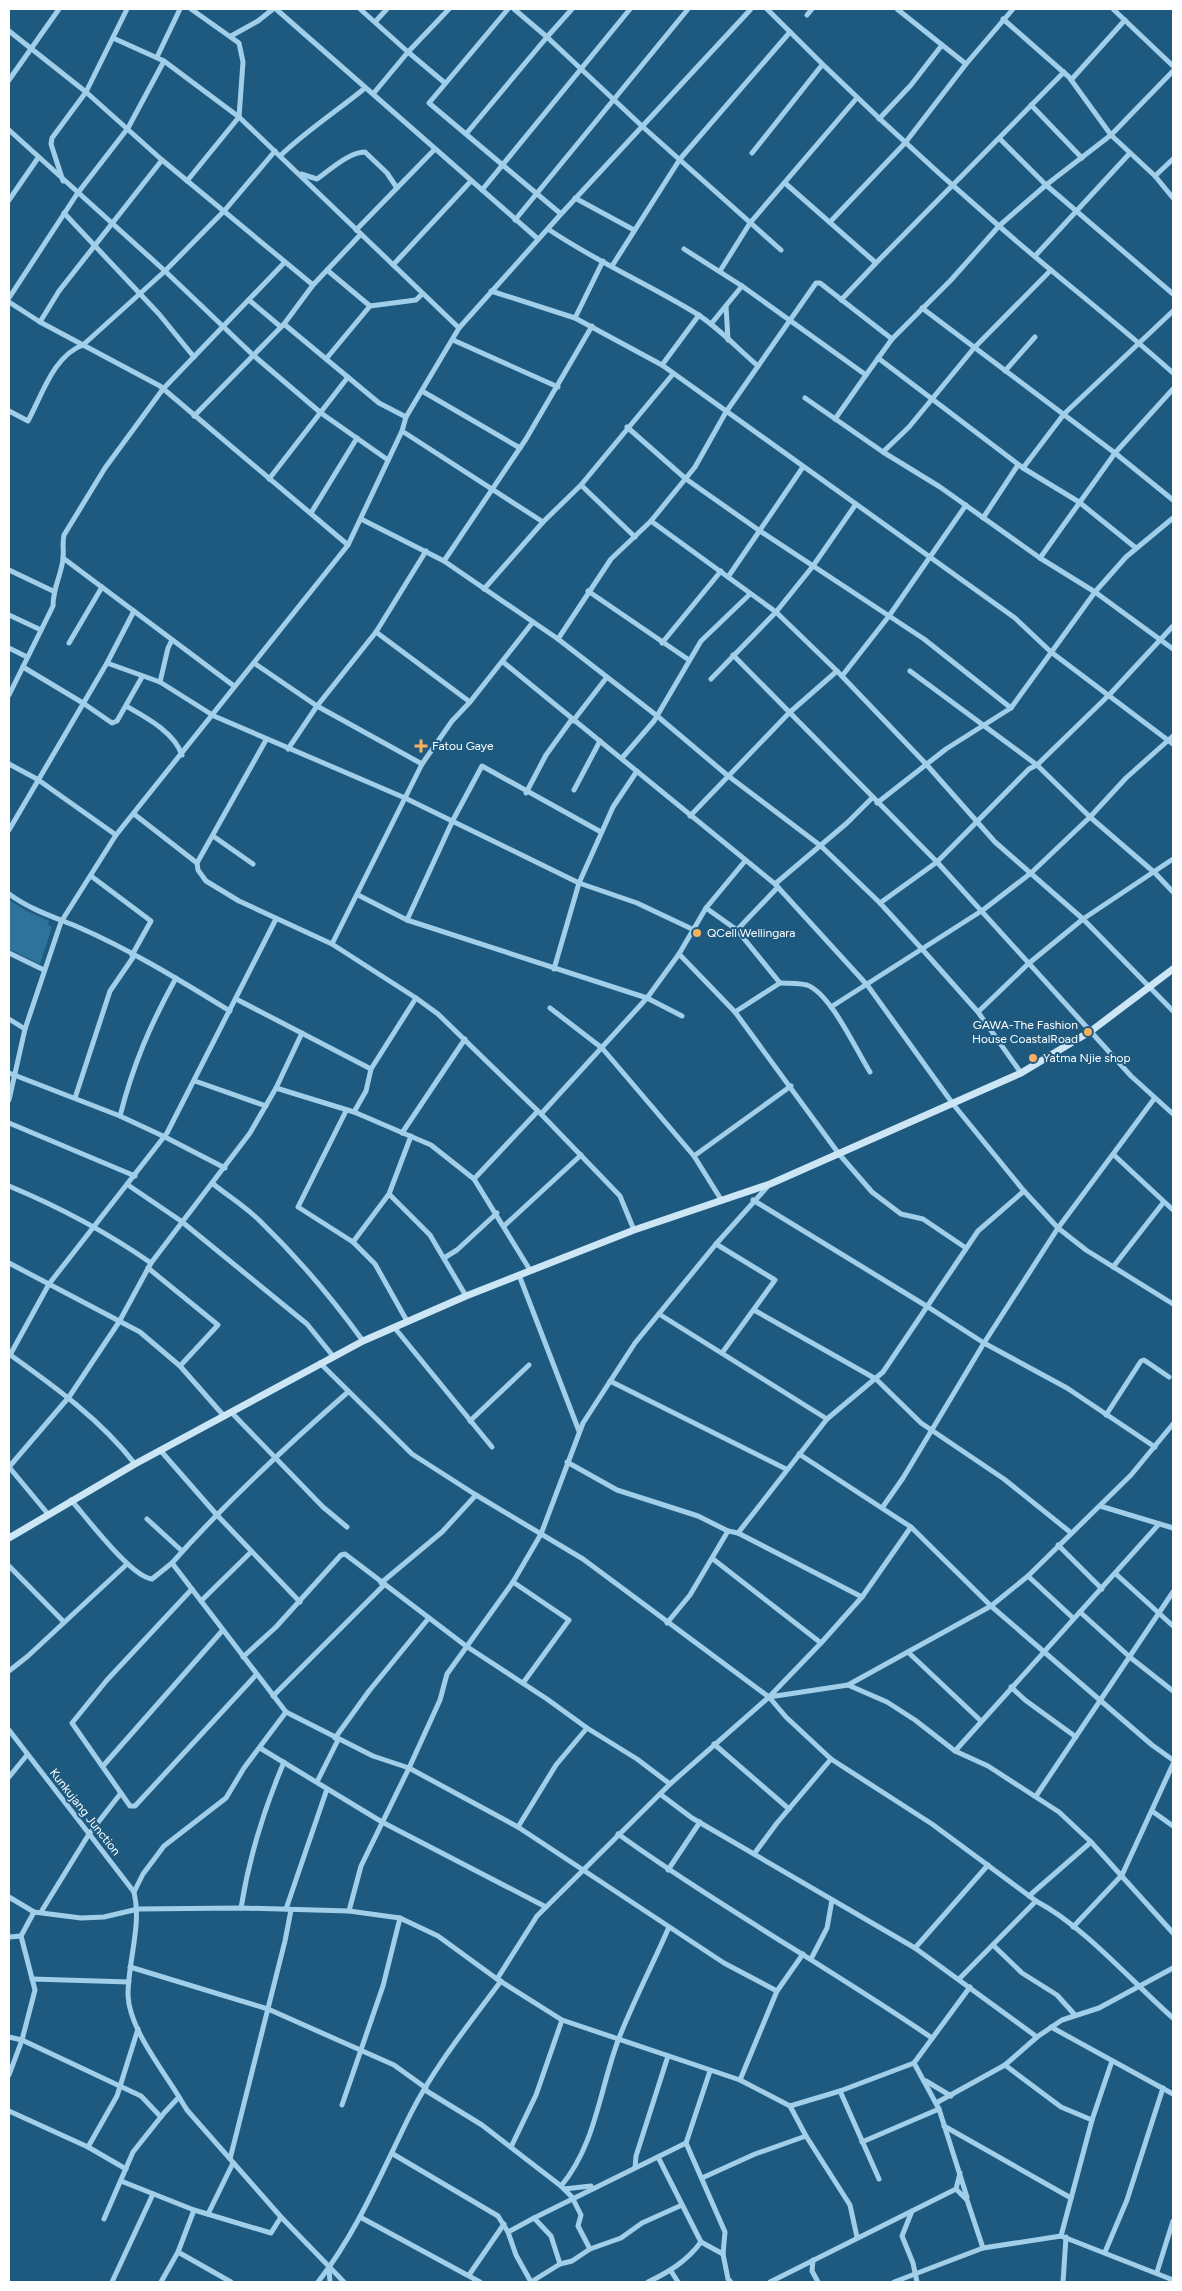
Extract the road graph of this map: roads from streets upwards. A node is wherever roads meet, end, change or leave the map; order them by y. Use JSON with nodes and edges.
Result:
{"nodes":[{"id":1,"x":59,"y":9,"type":"edge"},
{"id":2,"x":127,"y":9,"type":"edge"},
{"id":3,"x":180,"y":9,"type":"edge"},
{"id":4,"x":191,"y":9,"type":"edge"},
{"id":5,"x":271,"y":9,"type":"edge"},
{"id":6,"x":360,"y":9,"type":"edge"},
{"id":7,"x":387,"y":9,"type":"edge"},
{"id":8,"x":448,"y":9,"type":"edge"},
{"id":9,"x":508,"y":9,"type":"edge"},
{"id":10,"x":514,"y":9,"type":"edge"},
{"id":11,"x":572,"y":9,"type":"edge"},
{"id":12,"x":630,"y":9,"type":"edge"},
{"id":13,"x":688,"y":9,"type":"edge"},
{"id":14,"x":751,"y":9,"type":"edge"},
{"id":15,"x":767,"y":9,"type":"edge"},
{"id":16,"x":812,"y":9,"type":"edge"},
{"id":17,"x":897,"y":9,"type":"edge"},
{"id":18,"x":1012,"y":9,"type":"edge"},
{"id":19,"x":1113,"y":9,"type":"edge"},
{"id":20,"x":807,"y":15,"type":"dead end"},
{"id":21,"x":1004,"y":19,"type":"junction"},
{"id":22,"x":1125,"y":20,"type":"junction"},
{"id":23,"x":375,"y":22,"type":"junction"},
{"id":24,"x":9,"y":31,"type":"edge"},
{"id":25,"x":790,"y":32,"type":"junction"},
{"id":26,"x":231,"y":36,"type":"junction"},
{"id":27,"x":547,"y":37,"type":"junction"},
{"id":28,"x":113,"y":38,"type":"junction"},
{"id":29,"x":942,"y":45,"type":"junction"},
{"id":30,"x":30,"y":48,"type":"junction"},
{"id":31,"x":408,"y":52,"type":"junction"},
{"id":32,"x":158,"y":57,"type":"junction"},
{"id":33,"x":164,"y":61,"type":"junction"},
{"id":34,"x":966,"y":64,"type":"junction"},
{"id":35,"x":822,"y":65,"type":"junction"},
{"id":36,"x":1173,"y":66,"type":"edge"},
{"id":37,"x":581,"y":69,"type":"junction"},
{"id":38,"x":1173,"y":71,"type":"edge"},
{"id":39,"x":1064,"y":72,"type":"junction"},
{"id":40,"x":9,"y":80,"type":"edge"},
{"id":41,"x":1071,"y":80,"type":"junction"},
{"id":42,"x":445,"y":83,"type":"junction"},
{"id":43,"x":365,"y":88,"type":"junction"},
{"id":44,"x":86,"y":92,"type":"junction"},
{"id":45,"x":372,"y":94,"type":"junction"},
{"id":46,"x":856,"y":99,"type":"junction"},
{"id":47,"x":614,"y":100,"type":"junction"},
{"id":48,"x":1031,"y":105,"type":"junction"},
{"id":49,"x":239,"y":118,"type":"junction"},
{"id":50,"x":879,"y":119,"type":"junction"},
{"id":51,"x":128,"y":128,"type":"junction"},
{"id":52,"x":643,"y":128,"type":"junction"},
{"id":53,"x":9,"y":130,"type":"edge"},
{"id":54,"x":466,"y":134,"type":"junction"},
{"id":55,"x":1111,"y":136,"type":"junction"},
{"id":56,"x":1000,"y":139,"type":"junction"},
{"id":57,"x":905,"y":143,"type":"junction"},
{"id":58,"x":435,"y":149,"type":"junction"},
{"id":59,"x":274,"y":151,"type":"junction"},
{"id":60,"x":1130,"y":153,"type":"junction"},
{"id":61,"x":752,"y":154,"type":"dead end"},
{"id":62,"x":280,"y":156,"type":"junction"},
{"id":63,"x":38,"y":158,"type":"junction"},
{"id":64,"x":1082,"y":158,"type":"junction"},
{"id":65,"x":680,"y":159,"type":"junction"},
{"id":66,"x":1173,"y":159,"type":"edge"},
{"id":67,"x":162,"y":160,"type":"junction"},
{"id":68,"x":502,"y":164,"type":"junction"},
{"id":69,"x":298,"y":173,"type":"junction"},
{"id":70,"x":1155,"y":176,"type":"junction"},
{"id":71,"x":63,"y":181,"type":"junction"},
{"id":72,"x":187,"y":181,"type":"junction"},
{"id":73,"x":471,"y":181,"type":"junction"},
{"id":74,"x":785,"y":183,"type":"junction"},
{"id":75,"x":953,"y":185,"type":"junction"},
{"id":76,"x":1046,"y":185,"type":"junction"},
{"id":77,"x":397,"y":188,"type":"junction"},
{"id":78,"x":482,"y":190,"type":"junction"},
{"id":79,"x":76,"y":194,"type":"junction"},
{"id":80,"x":537,"y":194,"type":"junction"},
{"id":81,"x":575,"y":198,"type":"junction"},
{"id":82,"x":1173,"y":198,"type":"edge"},
{"id":83,"x":9,"y":200,"type":"edge"},
{"id":84,"x":225,"y":210,"type":"junction"},
{"id":85,"x":1077,"y":210,"type":"junction"},
{"id":86,"x":64,"y":213,"type":"junction"},
{"id":87,"x":561,"y":214,"type":"junction"},
{"id":88,"x":515,"y":220,"type":"junction"},
{"id":89,"x":830,"y":222,"type":"junction"},
{"id":90,"x":750,"y":223,"type":"junction"},
{"id":91,"x":110,"y":224,"type":"junction"},
{"id":92,"x":999,"y":226,"type":"junction"},
{"id":93,"x":548,"y":229,"type":"junction"},
{"id":94,"x":634,"y":230,"type":"junction"},
{"id":95,"x":358,"y":232,"type":"junction"},
{"id":96,"x":538,"y":240,"type":"junction"},
{"id":97,"x":95,"y":243,"type":"junction"},
{"id":98,"x":684,"y":249,"type":"dead end"},
{"id":99,"x":781,"y":250,"type":"dead end"},
{"id":100,"x":1035,"y":256,"type":"junction"},
{"id":101,"x":603,"y":261,"type":"junction"},
{"id":102,"x":285,"y":262,"type":"junction"},
{"id":103,"x":876,"y":263,"type":"junction"},
{"id":104,"x":393,"y":265,"type":"junction"},
{"id":105,"x":612,"y":266,"type":"junction"},
{"id":106,"x":327,"y":270,"type":"junction"},
{"id":107,"x":1051,"y":270,"type":"junction"},
{"id":108,"x":165,"y":271,"type":"junction"},
{"id":109,"x":720,"y":272,"type":"junction"},
{"id":110,"x":313,"y":285,"type":"junction"},
{"id":111,"x":742,"y":286,"type":"junction"},
{"id":112,"x":491,"y":291,"type":"junction"},
{"id":113,"x":140,"y":294,"type":"junction"},
{"id":114,"x":422,"y":294,"type":"junction"},
{"id":115,"x":1173,"y":294,"type":"edge"},
{"id":116,"x":9,"y":298,"type":"edge"},
{"id":117,"x":249,"y":300,"type":"junction"},
{"id":118,"x":841,"y":300,"type":"junction"},
{"id":119,"x":9,"y":302,"type":"edge"},
{"id":120,"x":726,"y":305,"type":"junction"},
{"id":121,"x":370,"y":306,"type":"junction"},
{"id":122,"x":922,"y":308,"type":"junction"},
{"id":123,"x":1173,"y":311,"type":"edge"},
{"id":124,"x":699,"y":315,"type":"junction"},
{"id":125,"x":575,"y":318,"type":"junction"},
{"id":126,"x":40,"y":322,"type":"junction"},
{"id":127,"x":790,"y":322,"type":"junction"},
{"id":128,"x":711,"y":324,"type":"junction"},
{"id":129,"x":282,"y":325,"type":"junction"},
{"id":130,"x":223,"y":326,"type":"junction"},
{"id":131,"x":592,"y":326,"type":"junction"},
{"id":132,"x":459,"y":328,"type":"junction"},
{"id":133,"x":1035,"y":337,"type":"dead end"},
{"id":134,"x":892,"y":339,"type":"junction"},
{"id":135,"x":453,"y":340,"type":"junction"},
{"id":136,"x":728,"y":340,"type":"junction"},
{"id":137,"x":1139,"y":342,"type":"junction"},
{"id":138,"x":83,"y":345,"type":"junction"},
{"id":139,"x":974,"y":348,"type":"junction"},
{"id":140,"x":253,"y":356,"type":"junction"},
{"id":141,"x":194,"y":357,"type":"junction"},
{"id":142,"x":878,"y":358,"type":"junction"},
{"id":143,"x":326,"y":359,"type":"junction"},
{"id":144,"x":662,"y":365,"type":"junction"},
{"id":145,"x":758,"y":366,"type":"junction"},
{"id":146,"x":1005,"y":371,"type":"junction"},
{"id":147,"x":1173,"y":373,"type":"edge"},
{"id":148,"x":673,"y":374,"type":"junction"},
{"id":149,"x":866,"y":375,"type":"junction"},
{"id":150,"x":348,"y":377,"type":"junction"},
{"id":151,"x":558,"y":387,"type":"junction"},
{"id":152,"x":163,"y":389,"type":"junction"},
{"id":153,"x":1173,"y":389,"type":"edge"},
{"id":154,"x":422,"y":391,"type":"junction"},
{"id":155,"x":805,"y":398,"type":"dead end"},
{"id":156,"x":931,"y":401,"type":"junction"},
{"id":157,"x":9,"y":411,"type":"edge"},
{"id":158,"x":726,"y":412,"type":"junction"},
{"id":159,"x":321,"y":413,"type":"junction"},
{"id":160,"x":1064,"y":414,"type":"junction"},
{"id":161,"x":194,"y":416,"type":"junction"},
{"id":162,"x":406,"y":417,"type":"junction"},
{"id":163,"x":835,"y":419,"type":"junction"},
{"id":164,"x":627,"y":427,"type":"junction"},
{"id":165,"x":402,"y":432,"type":"junction"},
{"id":166,"x":357,"y":438,"type":"junction"},
{"id":167,"x":520,"y":448,"type":"junction"},
{"id":168,"x":883,"y":452,"type":"junction"},
{"id":169,"x":1115,"y":453,"type":"junction"},
{"id":170,"x":388,"y":460,"type":"junction"},
{"id":171,"x":803,"y":467,"type":"junction"},
{"id":172,"x":1020,"y":467,"type":"junction"},
{"id":173,"x":269,"y":479,"type":"junction"},
{"id":174,"x":686,"y":479,"type":"junction"},
{"id":175,"x":581,"y":485,"type":"junction"},
{"id":176,"x":492,"y":488,"type":"junction"},
{"id":177,"x":1173,"y":500,"type":"edge"},
{"id":178,"x":1079,"y":502,"type":"junction"},
{"id":179,"x":856,"y":504,"type":"junction"},
{"id":180,"x":966,"y":505,"type":"junction"},
{"id":181,"x":311,"y":513,"type":"junction"},
{"id":182,"x":984,"y":518,"type":"junction"},
{"id":183,"x":1173,"y":518,"type":"edge"},
{"id":184,"x":361,"y":519,"type":"junction"},
{"id":185,"x":543,"y":522,"type":"junction"},
{"id":186,"x":651,"y":522,"type":"junction"},
{"id":187,"x":760,"y":531,"type":"junction"},
{"id":188,"x":636,"y":537,"type":"junction"},
{"id":189,"x":348,"y":544,"type":"junction"},
{"id":190,"x":1136,"y":548,"type":"junction"},
{"id":191,"x":426,"y":551,"type":"junction"},
{"id":192,"x":930,"y":556,"type":"junction"},
{"id":193,"x":63,"y":558,"type":"junction"},
{"id":194,"x":1040,"y":558,"type":"junction"},
{"id":195,"x":444,"y":561,"type":"junction"},
{"id":196,"x":813,"y":566,"type":"junction"},
{"id":197,"x":9,"y":570,"type":"edge"},
{"id":198,"x":721,"y":572,"type":"junction"},
{"id":199,"x":728,"y":577,"type":"junction"},
{"id":200,"x":102,"y":587,"type":"junction"},
{"id":201,"x":484,"y":589,"type":"junction"},
{"id":202,"x":53,"y":591,"type":"junction"},
{"id":203,"x":588,"y":591,"type":"junction"},
{"id":204,"x":1095,"y":592,"type":"junction"},
{"id":205,"x":750,"y":594,"type":"junction"},
{"id":206,"x":134,"y":611,"type":"junction"},
{"id":207,"x":776,"y":612,"type":"junction"},
{"id":208,"x":9,"y":615,"type":"edge"},
{"id":209,"x":889,"y":616,"type":"junction"},
{"id":210,"x":533,"y":622,"type":"junction"},
{"id":211,"x":1173,"y":626,"type":"edge"},
{"id":212,"x":41,"y":630,"type":"junction"},
{"id":213,"x":376,"y":632,"type":"junction"},
{"id":214,"x":558,"y":639,"type":"junction"},
{"id":215,"x":1162,"y":639,"type":"junction"},
{"id":216,"x":172,"y":640,"type":"junction"},
{"id":217,"x":69,"y":643,"type":"dead end"},
{"id":218,"x":662,"y":643,"type":"junction"},
{"id":219,"x":9,"y":648,"type":"edge"},
{"id":220,"x":1173,"y":649,"type":"edge"},
{"id":221,"x":1051,"y":652,"type":"junction"},
{"id":222,"x":732,"y":655,"type":"junction"},
{"id":223,"x":27,"y":657,"type":"junction"},
{"id":224,"x":689,"y":660,"type":"junction"},
{"id":225,"x":502,"y":662,"type":"junction"},
{"id":226,"x":108,"y":663,"type":"junction"},
{"id":227,"x":254,"y":663,"type":"junction"},
{"id":228,"x":23,"y":667,"type":"junction"},
{"id":229,"x":837,"y":671,"type":"junction"},
{"id":230,"x":910,"y":671,"type":"dead end"},
{"id":231,"x":842,"y":676,"type":"junction"},
{"id":232,"x":142,"y":677,"type":"junction"},
{"id":233,"x":607,"y":677,"type":"junction"},
{"id":234,"x":711,"y":679,"type":"dead end"},
{"id":235,"x":160,"y":682,"type":"junction"},
{"id":236,"x":234,"y":686,"type":"junction"},
{"id":237,"x":1110,"y":694,"type":"junction"},
{"id":238,"x":9,"y":695,"type":"edge"},
{"id":239,"x":470,"y":702,"type":"junction"},
{"id":240,"x":83,"y":703,"type":"junction"},
{"id":241,"x":126,"y":706,"type":"junction"},
{"id":242,"x":317,"y":706,"type":"junction"},
{"id":243,"x":1011,"y":708,"type":"junction"},
{"id":244,"x":789,"y":713,"type":"junction"},
{"id":245,"x":214,"y":716,"type":"junction"},
{"id":246,"x":656,"y":716,"type":"junction"},
{"id":247,"x":572,"y":720,"type":"junction"},
{"id":248,"x":986,"y":725,"type":"junction"},
{"id":249,"x":266,"y":740,"type":"junction"},
{"id":250,"x":1172,"y":740,"type":"edge"},
{"id":251,"x":600,"y":741,"type":"junction"},
{"id":252,"x":288,"y":749,"type":"junction"},
{"id":253,"x":182,"y":755,"type":"junction"},
{"id":254,"x":622,"y":758,"type":"junction"},
{"id":255,"x":9,"y":764,"type":"edge"},
{"id":256,"x":422,"y":764,"type":"junction"},
{"id":257,"x":926,"y":764,"type":"junction"},
{"id":258,"x":1036,"y":765,"type":"junction"},
{"id":259,"x":637,"y":771,"type":"junction"},
{"id":260,"x":727,"y":775,"type":"junction"},
{"id":261,"x":37,"y":779,"type":"junction"},
{"id":262,"x":574,"y":790,"type":"dead end"},
{"id":263,"x":526,"y":793,"type":"junction"},
{"id":264,"x":405,"y":798,"type":"junction"},
{"id":265,"x":872,"y":798,"type":"junction"},
{"id":266,"x":877,"y":803,"type":"junction"},
{"id":267,"x":134,"y":814,"type":"junction"},
{"id":268,"x":690,"y":816,"type":"junction"},
{"id":269,"x":1090,"y":817,"type":"junction"},
{"id":270,"x":453,"y":820,"type":"junction"},
{"id":271,"x":976,"y":821,"type":"junction"},
{"id":272,"x":9,"y":830,"type":"edge"},
{"id":273,"x":601,"y":832,"type":"junction"},
{"id":274,"x":116,"y":835,"type":"junction"},
{"id":275,"x":213,"y":836,"type":"junction"},
{"id":276,"x":821,"y":846,"type":"junction"},
{"id":277,"x":1173,"y":859,"type":"edge"},
{"id":278,"x":745,"y":860,"type":"junction"},
{"id":279,"x":937,"y":862,"type":"junction"},
{"id":280,"x":197,"y":863,"type":"junction"},
{"id":281,"x":253,"y":864,"type":"dead end"},
{"id":282,"x":1155,"y":872,"type":"junction"},
{"id":283,"x":1031,"y":873,"type":"junction"},
{"id":284,"x":91,"y":876,"type":"junction"},
{"id":285,"x":579,"y":883,"type":"junction"},
{"id":286,"x":776,"y":886,"type":"junction"},
{"id":287,"x":1173,"y":892,"type":"edge"},
{"id":288,"x":9,"y":894,"type":"edge"},
{"id":289,"x":358,"y":895,"type":"junction"},
{"id":290,"x":880,"y":903,"type":"junction"},
{"id":291,"x":706,"y":908,"type":"junction"},
{"id":292,"x":983,"y":910,"type":"junction"},
{"id":293,"x":1083,"y":918,"type":"junction"},
{"id":294,"x":276,"y":919,"type":"junction"},
{"id":295,"x":407,"y":920,"type":"junction"},
{"id":296,"x":61,"y":922,"type":"junction"},
{"id":297,"x":692,"y":929,"type":"junction"},
{"id":298,"x":737,"y":930,"type":"junction"},
{"id":299,"x":332,"y":944,"type":"junction"},
{"id":300,"x":922,"y":949,"type":"junction"},
{"id":301,"x":9,"y":953,"type":"edge"},
{"id":302,"x":679,"y":954,"type":"junction"},
{"id":303,"x":133,"y":956,"type":"junction"},
{"id":304,"x":1028,"y":964,"type":"junction"},
{"id":305,"x":1173,"y":969,"type":"edge"},
{"id":306,"x":44,"y":970,"type":"junction"},
{"id":307,"x":554,"y":970,"type":"junction"},
{"id":308,"x":176,"y":978,"type":"junction"},
{"id":309,"x":780,"y":983,"type":"junction"},
{"id":310,"x":1150,"y":985,"type":"junction"},
{"id":311,"x":868,"y":986,"type":"junction"},
{"id":312,"x":416,"y":998,"type":"junction"},
{"id":313,"x":647,"y":998,"type":"junction"},
{"id":314,"x":236,"y":999,"type":"junction"},
{"id":315,"x":831,"y":1007,"type":"junction"},
{"id":316,"x":550,"y":1008,"type":"dead end"},
{"id":317,"x":1173,"y":1011,"type":"edge"},
{"id":318,"x":230,"y":1012,"type":"junction"},
{"id":319,"x":735,"y":1012,"type":"junction"},
{"id":320,"x":978,"y":1012,"type":"junction"},
{"id":321,"x":682,"y":1016,"type":"dead end"},
{"id":322,"x":9,"y":1020,"type":"edge"},
{"id":323,"x":25,"y":1029,"type":"junction"},
{"id":324,"x":1091,"y":1031,"type":"junction"},
{"id":325,"x":302,"y":1033,"type":"junction"},
{"id":326,"x":466,"y":1039,"type":"junction"},
{"id":327,"x":602,"y":1048,"type":"junction"},
{"id":328,"x":371,"y":1069,"type":"junction"},
{"id":329,"x":870,"y":1072,"type":"dead end"},
{"id":330,"x":1021,"y":1073,"type":"junction"},
{"id":331,"x":9,"y":1074,"type":"edge"},
{"id":332,"x":16,"y":1076,"type":"junction"},
{"id":333,"x":195,"y":1081,"type":"junction"},
{"id":334,"x":791,"y":1086,"type":"junction"},
{"id":335,"x":276,"y":1088,"type":"junction"},
{"id":336,"x":74,"y":1098,"type":"junction"},
{"id":337,"x":1154,"y":1099,"type":"junction"},
{"id":338,"x":9,"y":1100,"type":"edge"},
{"id":339,"x":953,"y":1104,"type":"junction"},
{"id":340,"x":266,"y":1106,"type":"junction"},
{"id":341,"x":346,"y":1111,"type":"junction"},
{"id":342,"x":354,"y":1112,"type":"junction"},
{"id":343,"x":540,"y":1113,"type":"junction"},
{"id":344,"x":1173,"y":1113,"type":"edge"},
{"id":345,"x":120,"y":1116,"type":"junction"},
{"id":346,"x":9,"y":1124,"type":"edge"},
{"id":347,"x":402,"y":1133,"type":"junction"},
{"id":348,"x":411,"y":1136,"type":"junction"},
{"id":349,"x":165,"y":1137,"type":"junction"},
{"id":350,"x":839,"y":1154,"type":"junction"},
{"id":351,"x":581,"y":1155,"type":"junction"},
{"id":352,"x":1114,"y":1155,"type":"junction"},
{"id":353,"x":694,"y":1156,"type":"junction"},
{"id":354,"x":225,"y":1168,"type":"junction"},
{"id":355,"x":136,"y":1176,"type":"junction"},
{"id":356,"x":474,"y":1179,"type":"junction"},
{"id":357,"x":212,"y":1183,"type":"junction"},
{"id":358,"x":770,"y":1184,"type":"junction"},
{"id":359,"x":128,"y":1185,"type":"junction"},
{"id":360,"x":9,"y":1186,"type":"edge"},
{"id":361,"x":1024,"y":1191,"type":"junction"},
{"id":362,"x":389,"y":1194,"type":"junction"},
{"id":363,"x":753,"y":1200,"type":"junction"},
{"id":364,"x":722,"y":1201,"type":"junction"},
{"id":365,"x":1164,"y":1203,"type":"junction"},
{"id":366,"x":1173,"y":1210,"type":"edge"},
{"id":367,"x":497,"y":1213,"type":"junction"},
{"id":368,"x":182,"y":1221,"type":"junction"},
{"id":369,"x":504,"y":1226,"type":"junction"},
{"id":370,"x":93,"y":1228,"type":"junction"},
{"id":371,"x":1058,"y":1228,"type":"junction"},
{"id":372,"x":634,"y":1230,"type":"junction"},
{"id":373,"x":353,"y":1242,"type":"junction"},
{"id":374,"x":716,"y":1244,"type":"junction"},
{"id":375,"x":966,"y":1248,"type":"junction"},
{"id":376,"x":444,"y":1258,"type":"junction"},
{"id":377,"x":9,"y":1263,"type":"edge"},
{"id":378,"x":149,"y":1266,"type":"junction"},
{"id":379,"x":1112,"y":1267,"type":"junction"},
{"id":380,"x":530,"y":1270,"type":"junction"},
{"id":381,"x":520,"y":1275,"type":"junction"},
{"id":382,"x":49,"y":1284,"type":"junction"},
{"id":383,"x":466,"y":1296,"type":"junction"},
{"id":384,"x":1173,"y":1304,"type":"edge"},
{"id":385,"x":928,"y":1306,"type":"junction"},
{"id":386,"x":754,"y":1310,"type":"junction"},
{"id":387,"x":659,"y":1314,"type":"junction"},
{"id":388,"x":119,"y":1322,"type":"junction"},
{"id":389,"x":407,"y":1322,"type":"junction"},
{"id":390,"x":394,"y":1327,"type":"junction"},
{"id":391,"x":363,"y":1340,"type":"junction"},
{"id":392,"x":984,"y":1343,"type":"junction"},
{"id":393,"x":722,"y":1353,"type":"junction"},
{"id":394,"x":9,"y":1355,"type":"edge"},
{"id":395,"x":333,"y":1356,"type":"junction"},
{"id":396,"x":320,"y":1363,"type":"junction"},
{"id":397,"x":529,"y":1365,"type":"dead end"},
{"id":398,"x":180,"y":1366,"type":"junction"},
{"id":399,"x":1169,"y":1376,"type":"dead end"},
{"id":400,"x":876,"y":1380,"type":"junction"},
{"id":401,"x":610,"y":1381,"type":"junction"},
{"id":402,"x":348,"y":1392,"type":"junction"},
{"id":403,"x":69,"y":1398,"type":"junction"},
{"id":404,"x":231,"y":1412,"type":"junction"},
{"id":405,"x":1106,"y":1415,"type":"junction"},
{"id":406,"x":224,"y":1416,"type":"junction"},
{"id":407,"x":827,"y":1419,"type":"junction"},
{"id":408,"x":470,"y":1421,"type":"junction"},
{"id":409,"x":1173,"y":1424,"type":"edge"},
{"id":410,"x":932,"y":1431,"type":"junction"},
{"id":411,"x":579,"y":1432,"type":"junction"},
{"id":412,"x":1155,"y":1447,"type":"junction"},
{"id":413,"x":492,"y":1448,"type":"dead end"},
{"id":414,"x":160,"y":1450,"type":"junction"},
{"id":415,"x":799,"y":1454,"type":"junction"},
{"id":416,"x":274,"y":1456,"type":"junction"},
{"id":417,"x":567,"y":1462,"type":"junction"},
{"id":418,"x":135,"y":1464,"type":"junction"},
{"id":419,"x":9,"y":1467,"type":"edge"},
{"id":420,"x":786,"y":1469,"type":"junction"},
{"id":421,"x":476,"y":1495,"type":"junction"},
{"id":422,"x":71,"y":1500,"type":"junction"},
{"id":423,"x":1100,"y":1506,"type":"junction"},
{"id":424,"x":882,"y":1508,"type":"junction"},
{"id":425,"x":48,"y":1514,"type":"junction"},
{"id":426,"x":216,"y":1514,"type":"junction"},
{"id":427,"x":147,"y":1519,"type":"dead end"},
{"id":428,"x":1159,"y":1524,"type":"junction"},
{"id":429,"x":347,"y":1527,"type":"dead end"},
{"id":430,"x":911,"y":1527,"type":"junction"},
{"id":431,"x":1173,"y":1528,"type":"edge"},
{"id":432,"x":728,"y":1531,"type":"junction"},
{"id":433,"x":1070,"y":1532,"type":"junction"},
{"id":434,"x":738,"y":1533,"type":"junction"},
{"id":435,"x":541,"y":1534,"type":"junction"},
{"id":436,"x":9,"y":1538,"type":"edge"},
{"id":437,"x":1058,"y":1545,"type":"junction"},
{"id":438,"x":182,"y":1551,"type":"junction"},
{"id":439,"x":251,"y":1552,"type":"junction"},
{"id":440,"x":713,"y":1559,"type":"junction"},
{"id":441,"x":172,"y":1563,"type":"junction"},
{"id":442,"x":127,"y":1564,"type":"junction"},
{"id":443,"x":9,"y":1566,"type":"edge"},
{"id":444,"x":1116,"y":1574,"type":"junction"},
{"id":445,"x":1028,"y":1576,"type":"junction"},
{"id":446,"x":513,"y":1582,"type":"junction"},
{"id":447,"x":382,"y":1584,"type":"junction"},
{"id":448,"x":192,"y":1589,"type":"junction"},
{"id":449,"x":1102,"y":1589,"type":"junction"},
{"id":450,"x":1173,"y":1592,"type":"edge"},
{"id":451,"x":862,"y":1597,"type":"junction"},
{"id":452,"x":201,"y":1601,"type":"junction"},
{"id":453,"x":300,"y":1602,"type":"junction"},
{"id":454,"x":991,"y":1606,"type":"junction"},
{"id":455,"x":1080,"y":1612,"type":"junction"},
{"id":456,"x":1160,"y":1615,"type":"junction"},
{"id":457,"x":1073,"y":1618,"type":"junction"},
{"id":458,"x":428,"y":1619,"type":"junction"},
{"id":459,"x":64,"y":1622,"type":"junction"},
{"id":460,"x":667,"y":1623,"type":"junction"},
{"id":461,"x":1173,"y":1626,"type":"edge"},
{"id":462,"x":222,"y":1630,"type":"junction"},
{"id":463,"x":821,"y":1643,"type":"junction"},
{"id":464,"x":466,"y":1646,"type":"junction"},
{"id":465,"x":1043,"y":1651,"type":"junction"},
{"id":466,"x":909,"y":1653,"type":"junction"},
{"id":467,"x":243,"y":1658,"type":"junction"},
{"id":468,"x":1131,"y":1658,"type":"junction"},
{"id":469,"x":9,"y":1671,"type":"edge"},
{"id":470,"x":256,"y":1675,"type":"junction"},
{"id":471,"x":523,"y":1683,"type":"junction"},
{"id":472,"x":848,"y":1686,"type":"junction"},
{"id":473,"x":1012,"y":1687,"type":"junction"},
{"id":474,"x":1173,"y":1691,"type":"edge"},
{"id":475,"x":273,"y":1696,"type":"junction"},
{"id":476,"x":769,"y":1697,"type":"junction"},
{"id":477,"x":1101,"y":1701,"type":"junction"},
{"id":478,"x":286,"y":1712,"type":"junction"},
{"id":479,"x":981,"y":1721,"type":"junction"},
{"id":480,"x":587,"y":1728,"type":"junction"},
{"id":481,"x":9,"y":1730,"type":"edge"},
{"id":482,"x":1076,"y":1737,"type":"junction"},
{"id":483,"x":336,"y":1739,"type":"junction"},
{"id":484,"x":714,"y":1744,"type":"junction"},
{"id":485,"x":260,"y":1748,"type":"junction"},
{"id":486,"x":956,"y":1751,"type":"junction"},
{"id":487,"x":27,"y":1755,"type":"junction"},
{"id":488,"x":830,"y":1759,"type":"junction"},
{"id":489,"x":1173,"y":1760,"type":"edge"},
{"id":490,"x":284,"y":1762,"type":"junction"},
{"id":491,"x":1173,"y":1764,"type":"edge"},
{"id":492,"x":103,"y":1766,"type":"junction"},
{"id":493,"x":410,"y":1768,"type":"junction"},
{"id":494,"x":9,"y":1777,"type":"edge"},
{"id":495,"x":317,"y":1782,"type":"junction"},
{"id":496,"x":670,"y":1784,"type":"junction"},
{"id":497,"x":327,"y":1788,"type":"junction"},
{"id":498,"x":121,"y":1793,"type":"junction"},
{"id":499,"x":660,"y":1794,"type":"junction"},
{"id":500,"x":1036,"y":1796,"type":"junction"},
{"id":501,"x":789,"y":1809,"type":"junction"},
{"id":502,"x":1152,"y":1811,"type":"junction"},
{"id":503,"x":382,"y":1822,"type":"junction"},
{"id":504,"x":700,"y":1822,"type":"junction"},
{"id":505,"x":1173,"y":1826,"type":"edge"},
{"id":506,"x":518,"y":1827,"type":"junction"},
{"id":507,"x":89,"y":1834,"type":"junction"},
{"id":508,"x":618,"y":1834,"type":"junction"},
{"id":509,"x":1091,"y":1842,"type":"junction"},
{"id":510,"x":754,"y":1854,"type":"junction"},
{"id":511,"x":988,"y":1865,"type":"junction"},
{"id":512,"x":668,"y":1870,"type":"junction"},
{"id":513,"x":584,"y":1871,"type":"junction"},
{"id":514,"x":1122,"y":1875,"type":"junction"},
{"id":515,"x":134,"y":1892,"type":"junction"},
{"id":516,"x":1029,"y":1896,"type":"junction"},
{"id":517,"x":9,"y":1897,"type":"edge"},
{"id":518,"x":832,"y":1900,"type":"junction"},
{"id":519,"x":1036,"y":1901,"type":"junction"},
{"id":520,"x":546,"y":1907,"type":"junction"},
{"id":521,"x":241,"y":1908,"type":"junction"},
{"id":522,"x":138,"y":1909,"type":"junction"},
{"id":523,"x":288,"y":1910,"type":"junction"},
{"id":524,"x":34,"y":1912,"type":"junction"},
{"id":525,"x":41,"y":1912,"type":"junction"},
{"id":526,"x":349,"y":1912,"type":"junction"},
{"id":527,"x":400,"y":1918,"type":"junction"},
{"id":528,"x":669,"y":1927,"type":"junction"},
{"id":529,"x":1073,"y":1927,"type":"junction"},
{"id":530,"x":1173,"y":1933,"type":"edge"},
{"id":531,"x":21,"y":1936,"type":"junction"},
{"id":532,"x":9,"y":1937,"type":"edge"},
{"id":533,"x":993,"y":1945,"type":"junction"},
{"id":534,"x":914,"y":1948,"type":"junction"},
{"id":535,"x":803,"y":1954,"type":"junction"},
{"id":536,"x":811,"y":1959,"type":"junction"},
{"id":537,"x":130,"y":1967,"type":"junction"},
{"id":538,"x":1173,"y":1968,"type":"edge"},
{"id":539,"x":32,"y":1979,"type":"junction"},
{"id":540,"x":959,"y":1979,"type":"junction"},
{"id":541,"x":499,"y":1980,"type":"junction"},
{"id":542,"x":129,"y":1982,"type":"junction"},
{"id":543,"x":970,"y":1987,"type":"junction"},
{"id":544,"x":1137,"y":1987,"type":"junction"},
{"id":545,"x":777,"y":1991,"type":"junction"},
{"id":546,"x":268,"y":2009,"type":"junction"},
{"id":547,"x":1075,"y":2015,"type":"junction"},
{"id":548,"x":1173,"y":2018,"type":"edge"},
{"id":549,"x":562,"y":2020,"type":"junction"},
{"id":550,"x":1051,"y":2027,"type":"junction"},
{"id":551,"x":138,"y":2029,"type":"junction"},
{"id":552,"x":9,"y":2037,"type":"edge"},
{"id":553,"x":1037,"y":2037,"type":"junction"},
{"id":554,"x":932,"y":2038,"type":"junction"},
{"id":555,"x":619,"y":2039,"type":"junction"},
{"id":556,"x":22,"y":2040,"type":"junction"},
{"id":557,"x":360,"y":2051,"type":"junction"},
{"id":558,"x":668,"y":2056,"type":"junction"},
{"id":559,"x":1112,"y":2061,"type":"junction"},
{"id":560,"x":914,"y":2063,"type":"junction"},
{"id":561,"x":1005,"y":2065,"type":"junction"},
{"id":562,"x":710,"y":2072,"type":"junction"},
{"id":563,"x":9,"y":2075,"type":"edge"},
{"id":564,"x":740,"y":2080,"type":"junction"},
{"id":565,"x":925,"y":2080,"type":"junction"},
{"id":566,"x":120,"y":2088,"type":"junction"},
{"id":567,"x":1163,"y":2088,"type":"junction"},
{"id":568,"x":425,"y":2089,"type":"junction"},
{"id":569,"x":840,"y":2091,"type":"junction"},
{"id":570,"x":1173,"y":2094,"type":"edge"},
{"id":571,"x":951,"y":2096,"type":"junction"},
{"id":572,"x":179,"y":2098,"type":"junction"},
{"id":573,"x":936,"y":2103,"type":"junction"},
{"id":574,"x":342,"y":2105,"type":"dead end"},
{"id":575,"x":790,"y":2106,"type":"junction"},
{"id":576,"x":939,"y":2109,"type":"junction"},
{"id":577,"x":9,"y":2111,"type":"edge"},
{"id":578,"x":161,"y":2117,"type":"junction"},
{"id":579,"x":1092,"y":2120,"type":"junction"},
{"id":580,"x":943,"y":2125,"type":"junction"},
{"id":581,"x":806,"y":2136,"type":"junction"},
{"id":582,"x":862,"y":2142,"type":"junction"},
{"id":583,"x":686,"y":2143,"type":"junction"},
{"id":584,"x":88,"y":2147,"type":"junction"},
{"id":585,"x":511,"y":2147,"type":"junction"},
{"id":586,"x":392,"y":2154,"type":"junction"},
{"id":587,"x":658,"y":2157,"type":"junction"},
{"id":588,"x":232,"y":2161,"type":"junction"},
{"id":589,"x":635,"y":2168,"type":"junction"},
{"id":590,"x":126,"y":2169,"type":"junction"},
{"id":591,"x":960,"y":2173,"type":"junction"},
{"id":592,"x":702,"y":2178,"type":"junction"},
{"id":593,"x":879,"y":2179,"type":"dead end"},
{"id":594,"x":121,"y":2181,"type":"junction"},
{"id":595,"x":601,"y":2184,"type":"junction"},
{"id":596,"x":563,"y":2188,"type":"junction"},
{"id":597,"x":956,"y":2189,"type":"junction"},
{"id":598,"x":153,"y":2194,"type":"junction"},
{"id":599,"x":572,"y":2197,"type":"junction"},
{"id":600,"x":1071,"y":2198,"type":"junction"},
{"id":601,"x":967,"y":2200,"type":"junction"},
{"id":602,"x":682,"y":2205,"type":"junction"},
{"id":603,"x":194,"y":2210,"type":"junction"},
{"id":604,"x":912,"y":2211,"type":"junction"},
{"id":605,"x":208,"y":2214,"type":"junction"},
{"id":606,"x":360,"y":2216,"type":"junction"},
{"id":607,"x":281,"y":2217,"type":"junction"},
{"id":608,"x":534,"y":2218,"type":"junction"},
{"id":609,"x":104,"y":2219,"type":"dead end"},
{"id":610,"x":1173,"y":2221,"type":"edge"},
{"id":611,"x":504,"y":2224,"type":"junction"},
{"id":612,"x":508,"y":2232,"type":"junction"},
{"id":613,"x":857,"y":2237,"type":"junction"},
{"id":614,"x":1064,"y":2237,"type":"junction"},
{"id":615,"x":701,"y":2242,"type":"junction"},
{"id":616,"x":983,"y":2248,"type":"junction"},
{"id":617,"x":590,"y":2249,"type":"junction"},
{"id":618,"x":178,"y":2252,"type":"junction"},
{"id":619,"x":1105,"y":2252,"type":"junction"},
{"id":620,"x":723,"y":2254,"type":"junction"},
{"id":621,"x":813,"y":2260,"type":"junction"},
{"id":622,"x":560,"y":2264,"type":"junction"},
{"id":623,"x":803,"y":2265,"type":"junction"},
{"id":624,"x":330,"y":2268,"type":"junction"},
{"id":625,"x":671,"y":2271,"type":"junction"},
{"id":626,"x":812,"y":2271,"type":"junction"},
{"id":627,"x":1157,"y":2272,"type":"junction"},
{"id":628,"x":915,"y":2274,"type":"junction"},
{"id":629,"x":469,"y":2276,"type":"junction"},
{"id":630,"x":1173,"y":2280,"type":"edge"},
{"id":631,"x":112,"y":2282,"type":"edge"},
{"id":632,"x":161,"y":2282,"type":"edge"},
{"id":633,"x":231,"y":2282,"type":"edge"},
{"id":634,"x":318,"y":2282,"type":"edge"},
{"id":635,"x":330,"y":2282,"type":"edge"},
{"id":636,"x":344,"y":2282,"type":"edge"},
{"id":637,"x":480,"y":2282,"type":"edge"},
{"id":638,"x":531,"y":2282,"type":"edge"},
{"id":639,"x":648,"y":2282,"type":"edge"},
{"id":640,"x":678,"y":2282,"type":"edge"},
{"id":641,"x":731,"y":2282,"type":"edge"},
{"id":642,"x":770,"y":2282,"type":"edge"},
{"id":643,"x":818,"y":2282,"type":"edge"},
{"id":644,"x":894,"y":2282,"type":"edge"},
{"id":645,"x":917,"y":2282,"type":"edge"},
{"id":646,"x":1063,"y":2282,"type":"edge"}],
"edges":[{"from":1,"to":30,"type":"street"},
{"from":2,"to":28,"type":"street"},
{"from":3,"to":32,"type":"street"},
{"from":4,"to":26,"type":"street"},
{"from":5,"to":26,"type":"street"},
{"from":5,"to":43,"type":"street"},
{"from":6,"to":23,"type":"street"},
{"from":7,"to":23,"type":"street"},
{"from":8,"to":31,"type":"street"},
{"from":9,"to":42,"type":"street"},
{"from":10,"to":27,"type":"street"},
{"from":11,"to":27,"type":"street"},
{"from":12,"to":37,"type":"street"},
{"from":13,"to":47,"type":"street"},
{"from":14,"to":52,"type":"street"},
{"from":15,"to":25,"type":"street"},
{"from":16,"to":20,"type":"street"},
{"from":17,"to":29,"type":"street"},
{"from":18,"to":21,"type":"street"},
{"from":19,"to":22,"type":"street"},
{"from":21,"to":34,"type":"street"},
{"from":21,"to":39,"type":"street"},
{"from":22,"to":36,"type":"street"},
{"from":22,"to":41,"type":"street"},
{"from":23,"to":31,"type":"street"},
{"from":24,"to":30,"type":"street"},
{"from":25,"to":35,"type":"street"},
{"from":25,"to":65,"type":"street"},
{"from":26,"to":49,"type":"street"},
{"from":27,"to":37,"type":"street"},
{"from":27,"to":54,"type":"street"},
{"from":28,"to":32,"type":"street"},
{"from":28,"to":44,"type":"street"},
{"from":29,"to":34,"type":"street"},
{"from":29,"to":50,"type":"street"},
{"from":30,"to":40,"type":"street"},
{"from":30,"to":44,"type":"street"},
{"from":31,"to":42,"type":"street"},
{"from":31,"to":45,"type":"street"},
{"from":32,"to":33,"type":"street"},
{"from":33,"to":49,"type":"street"},
{"from":33,"to":51,"type":"street"},
{"from":34,"to":57,"type":"street"},
{"from":35,"to":46,"type":"street"},
{"from":35,"to":61,"type":"street"},
{"from":37,"to":47,"type":"street"},
{"from":37,"to":68,"type":"street"},
{"from":38,"to":55,"type":"street"},
{"from":39,"to":41,"type":"street"},
{"from":39,"to":48,"type":"street"},
{"from":41,"to":55,"type":"street"},
{"from":42,"to":54,"type":"street"},
{"from":43,"to":45,"type":"street"},
{"from":43,"to":62,"type":"street"},
{"from":44,"to":51,"type":"street"},
{"from":44,"to":71,"type":"street"},
{"from":45,"to":58,"type":"street"},
{"from":46,"to":50,"type":"street"},
{"from":46,"to":74,"type":"street"},
{"from":47,"to":52,"type":"street"},
{"from":47,"to":80,"type":"street"},
{"from":48,"to":56,"type":"street"},
{"from":48,"to":64,"type":"street"},
{"from":49,"to":59,"type":"street"},
{"from":49,"to":72,"type":"street"},
{"from":50,"to":57,"type":"street"},
{"from":51,"to":67,"type":"street"},
{"from":51,"to":79,"type":"street"},
{"from":52,"to":65,"type":"street"},
{"from":52,"to":81,"type":"street"},
{"from":53,"to":63,"type":"street"},
{"from":54,"to":68,"type":"street"},
{"from":55,"to":60,"type":"street"},
{"from":55,"to":64,"type":"street"},
{"from":56,"to":75,"type":"street"},
{"from":56,"to":76,"type":"street"},
{"from":57,"to":75,"type":"street"},
{"from":57,"to":89,"type":"street"},
{"from":58,"to":73,"type":"street"},
{"from":58,"to":77,"type":"street"},
{"from":59,"to":62,"type":"street"},
{"from":59,"to":84,"type":"street"},
{"from":60,"to":70,"type":"street"},
{"from":60,"to":85,"type":"street"},
{"from":62,"to":69,"type":"street"},
{"from":63,"to":71,"type":"street"},
{"from":63,"to":83,"type":"street"},
{"from":64,"to":76,"type":"street"},
{"from":65,"to":90,"type":"street"},
{"from":65,"to":94,"type":"street"},
{"from":66,"to":70,"type":"street"},
{"from":67,"to":72,"type":"street"},
{"from":67,"to":91,"type":"street"},
{"from":68,"to":78,"type":"street"},
{"from":68,"to":80,"type":"street"},
{"from":69,"to":77,"type":"street"},
{"from":69,"to":95,"type":"street"},
{"from":70,"to":82,"type":"street"},
{"from":71,"to":79,"type":"street"},
{"from":72,"to":84,"type":"street"},
{"from":73,"to":78,"type":"street"},
{"from":73,"to":104,"type":"street"},
{"from":74,"to":89,"type":"street"},
{"from":74,"to":90,"type":"street"},
{"from":75,"to":92,"type":"street"},
{"from":75,"to":103,"type":"street"},
{"from":76,"to":85,"type":"street"},
{"from":76,"to":92,"type":"street"},
{"from":77,"to":95,"type":"street"},
{"from":78,"to":88,"type":"street"},
{"from":79,"to":86,"type":"street"},
{"from":79,"to":91,"type":"street"},
{"from":80,"to":87,"type":"street"},
{"from":80,"to":88,"type":"street"},
{"from":81,"to":87,"type":"street"},
{"from":81,"to":94,"type":"street"},
{"from":84,"to":102,"type":"street"},
{"from":84,"to":108,"type":"street"},
{"from":85,"to":100,"type":"street"},
{"from":85,"to":115,"type":"street"},
{"from":86,"to":97,"type":"street"},
{"from":86,"to":116,"type":"street"},
{"from":87,"to":93,"type":"street"},
{"from":88,"to":96,"type":"street"},
{"from":89,"to":103,"type":"street"},
{"from":90,"to":99,"type":"street"},
{"from":90,"to":109,"type":"street"},
{"from":91,"to":97,"type":"street"},
{"from":91,"to":108,"type":"street"},
{"from":92,"to":100,"type":"street"},
{"from":92,"to":122,"type":"street"},
{"from":93,"to":96,"type":"street"},
{"from":93,"to":101,"type":"street"},
{"from":94,"to":105,"type":"street"},
{"from":95,"to":104,"type":"street"},
{"from":95,"to":106,"type":"street"},
{"from":96,"to":112,"type":"street"},
{"from":97,"to":113,"type":"street"},
{"from":97,"to":126,"type":"street"},
{"from":98,"to":109,"type":"street"},
{"from":100,"to":107,"type":"street"},
{"from":101,"to":105,"type":"street"},
{"from":101,"to":125,"type":"street"},
{"from":102,"to":110,"type":"street"},
{"from":102,"to":117,"type":"street"},
{"from":103,"to":118,"type":"street"},
{"from":104,"to":114,"type":"street"},
{"from":105,"to":124,"type":"street"},
{"from":106,"to":110,"type":"street"},
{"from":106,"to":121,"type":"street"},
{"from":107,"to":137,"type":"street"},
{"from":107,"to":139,"type":"street"},
{"from":108,"to":113,"type":"street"},
{"from":108,"to":130,"type":"street"},
{"from":109,"to":111,"type":"street"},
{"from":110,"to":129,"type":"street"},
{"from":111,"to":120,"type":"street"},
{"from":111,"to":127,"type":"street"},
{"from":112,"to":125,"type":"street"},
{"from":112,"to":132,"type":"street"},
{"from":113,"to":138,"type":"street"},
{"from":113,"to":141,"type":"street"},
{"from":114,"to":121,"type":"street"},
{"from":114,"to":132,"type":"street"},
{"from":117,"to":129,"type":"street"},
{"from":117,"to":130,"type":"street"},
{"from":118,"to":127,"type":"street"},
{"from":118,"to":134,"type":"street"},
{"from":119,"to":126,"type":"street"},
{"from":120,"to":128,"type":"street"},
{"from":120,"to":136,"type":"street"},
{"from":121,"to":143,"type":"street"},
{"from":122,"to":134,"type":"street"},
{"from":122,"to":139,"type":"street"},
{"from":123,"to":137,"type":"street"},
{"from":124,"to":128,"type":"street"},
{"from":124,"to":144,"type":"street"},
{"from":125,"to":131,"type":"street"},
{"from":126,"to":138,"type":"street"},
{"from":127,"to":145,"type":"street"},
{"from":127,"to":149,"type":"street"},
{"from":128,"to":136,"type":"street"},
{"from":129,"to":140,"type":"street"},
{"from":129,"to":143,"type":"street"},
{"from":130,"to":140,"type":"street"},
{"from":130,"to":141,"type":"street"},
{"from":131,"to":144,"type":"street"},
{"from":131,"to":151,"type":"street"},
{"from":132,"to":135,"type":"street"},
{"from":133,"to":146,"type":"street"},
{"from":134,"to":142,"type":"street"},
{"from":135,"to":151,"type":"street"},
{"from":135,"to":154,"type":"street"},
{"from":136,"to":145,"type":"street"},
{"from":137,"to":147,"type":"street"},
{"from":137,"to":160,"type":"street"},
{"from":138,"to":152,"type":"street"},
{"from":138,"to":157,"type":"street"},
{"from":139,"to":146,"type":"street"},
{"from":139,"to":156,"type":"street"},
{"from":140,"to":159,"type":"street"},
{"from":140,"to":161,"type":"street"},
{"from":141,"to":152,"type":"street"},
{"from":142,"to":149,"type":"street"},
{"from":142,"to":156,"type":"street"},
{"from":143,"to":150,"type":"street"},
{"from":144,"to":148,"type":"street"},
{"from":145,"to":158,"type":"street"},
{"from":146,"to":160,"type":"street"},
{"from":148,"to":158,"type":"street"},
{"from":148,"to":164,"type":"street"},
{"from":149,"to":163,"type":"street"},
{"from":150,"to":159,"type":"street"},
{"from":150,"to":162,"type":"street"},
{"from":151,"to":167,"type":"street"},
{"from":152,"to":161,"type":"street"},
{"from":152,"to":193,"type":"street"},
{"from":153,"to":169,"type":"street"},
{"from":154,"to":162,"type":"street"},
{"from":154,"to":167,"type":"street"},
{"from":155,"to":163,"type":"street"},
{"from":156,"to":168,"type":"street"},
{"from":156,"to":172,"type":"street"},
{"from":158,"to":171,"type":"street"},
{"from":158,"to":174,"type":"street"},
{"from":159,"to":166,"type":"street"},
{"from":159,"to":173,"type":"street"},
{"from":160,"to":169,"type":"street"},
{"from":160,"to":172,"type":"street"},
{"from":161,"to":173,"type":"street"},
{"from":162,"to":165,"type":"street"},
{"from":163,"to":168,"type":"street"},
{"from":164,"to":174,"type":"street"},
{"from":164,"to":175,"type":"street"},
{"from":165,"to":170,"type":"street"},
{"from":165,"to":176,"type":"street"},
{"from":166,"to":170,"type":"street"},
{"from":166,"to":181,"type":"street"},
{"from":167,"to":176,"type":"street"},
{"from":168,"to":180,"type":"street"},
{"from":169,"to":177,"type":"street"},
{"from":169,"to":178,"type":"street"},
{"from":170,"to":184,"type":"street"},
{"from":171,"to":179,"type":"street"},
{"from":171,"to":187,"type":"street"},
{"from":172,"to":178,"type":"street"},
{"from":172,"to":182,"type":"street"},
{"from":173,"to":181,"type":"street"},
{"from":174,"to":186,"type":"street"},
{"from":174,"to":187,"type":"street"},
{"from":175,"to":185,"type":"street"},
{"from":175,"to":188,"type":"street"},
{"from":176,"to":185,"type":"street"},
{"from":176,"to":195,"type":"street"},
{"from":178,"to":190,"type":"street"},
{"from":178,"to":194,"type":"street"},
{"from":179,"to":192,"type":"street"},
{"from":179,"to":196,"type":"street"},
{"from":180,"to":182,"type":"street"},
{"from":180,"to":192,"type":"street"},
{"from":181,"to":189,"type":"street"},
{"from":182,"to":194,"type":"street"},
{"from":183,"to":190,"type":"street"},
{"from":184,"to":189,"type":"street"},
{"from":184,"to":191,"type":"street"},
{"from":185,"to":201,"type":"street"},
{"from":186,"to":188,"type":"street"},
{"from":186,"to":198,"type":"street"},
{"from":187,"to":196,"type":"street"},
{"from":187,"to":199,"type":"street"},
{"from":188,"to":203,"type":"street"},
{"from":189,"to":227,"type":"street"},
{"from":190,"to":204,"type":"street"},
{"from":191,"to":195,"type":"street"},
{"from":191,"to":213,"type":"street"},
{"from":192,"to":209,"type":"street"},
{"from":192,"to":221,"type":"street"},
{"from":193,"to":200,"type":"street"},
{"from":193,"to":202,"type":"street"},
{"from":194,"to":204,"type":"street"},
{"from":195,"to":201,"type":"street"},
{"from":196,"to":207,"type":"street"},
{"from":196,"to":209,"type":"street"},
{"from":197,"to":202,"type":"street"},
{"from":198,"to":199,"type":"street"},
{"from":198,"to":218,"type":"street"},
{"from":199,"to":205,"type":"street"},
{"from":200,"to":206,"type":"street"},
{"from":200,"to":217,"type":"street"},
{"from":201,"to":210,"type":"street"},
{"from":202,"to":212,"type":"street"},
{"from":203,"to":214,"type":"street"},
{"from":203,"to":218,"type":"street"},
{"from":204,"to":215,"type":"street"},
{"from":204,"to":221,"type":"street"},
{"from":205,"to":207,"type":"street"},
{"from":205,"to":224,"type":"street"},
{"from":206,"to":216,"type":"street"},
{"from":206,"to":226,"type":"street"},
{"from":207,"to":222,"type":"street"},
{"from":207,"to":229,"type":"street"},
{"from":208,"to":212,"type":"street"},
{"from":209,"to":231,"type":"street"},
{"from":209,"to":243,"type":"street"},
{"from":210,"to":214,"type":"street"},
{"from":210,"to":225,"type":"street"},
{"from":211,"to":215,"type":"street"},
{"from":212,"to":223,"type":"street"},
{"from":213,"to":239,"type":"street"},
{"from":213,"to":242,"type":"street"},
{"from":214,"to":233,"type":"street"},
{"from":215,"to":220,"type":"street"},
{"from":215,"to":237,"type":"street"},
{"from":216,"to":235,"type":"street"},
{"from":216,"to":236,"type":"street"},
{"from":218,"to":224,"type":"street"},
{"from":219,"to":223,"type":"street"},
{"from":221,"to":237,"type":"street"},
{"from":221,"to":243,"type":"street"},
{"from":222,"to":234,"type":"street"},
{"from":222,"to":244,"type":"street"},
{"from":223,"to":228,"type":"street"},
{"from":224,"to":246,"type":"street"},
{"from":225,"to":239,"type":"street"},
{"from":225,"to":247,"type":"street"},
{"from":226,"to":232,"type":"street"},
{"from":226,"to":240,"type":"street"},
{"from":227,"to":236,"type":"street"},
{"from":227,"to":242,"type":"street"},
{"from":228,"to":238,"type":"street"},
{"from":228,"to":240,"type":"street"},
{"from":229,"to":231,"type":"street"},
{"from":229,"to":244,"type":"street"},
{"from":230,"to":248,"type":"street"},
{"from":231,"to":257,"type":"street"},
{"from":232,"to":235,"type":"street"},
{"from":232,"to":241,"type":"street"},
{"from":233,"to":246,"type":"street"},
{"from":233,"to":247,"type":"street"},
{"from":235,"to":245,"type":"street"},
{"from":236,"to":245,"type":"street"},
{"from":237,"to":250,"type":"street"},
{"from":237,"to":258,"type":"street"},
{"from":239,"to":256,"type":"street"},
{"from":240,"to":241,"type":"street"},
{"from":240,"to":261,"type":"street"},
{"from":241,"to":253,"type":"street"},
{"from":242,"to":252,"type":"street"},
{"from":242,"to":256,"type":"street"},
{"from":243,"to":248,"type":"street"},
{"from":244,"to":260,"type":"street"},
{"from":244,"to":265,"type":"street"},
{"from":245,"to":249,"type":"street"},
{"from":245,"to":253,"type":"street"},
{"from":246,"to":254,"type":"street"},
{"from":246,"to":260,"type":"street"},
{"from":247,"to":251,"type":"street"},
{"from":247,"to":263,"type":"street"},
{"from":248,"to":257,"type":"street"},
{"from":248,"to":258,"type":"street"},
{"from":249,"to":252,"type":"street"},
{"from":249,"to":275,"type":"street"},
{"from":250,"to":269,"type":"street"},
{"from":251,"to":254,"type":"street"},
{"from":251,"to":262,"type":"street"},
{"from":252,"to":264,"type":"street"},
{"from":253,"to":267,"type":"street"},
{"from":254,"to":259,"type":"street"},
{"from":255,"to":261,"type":"street"},
{"from":256,"to":264,"type":"street"},
{"from":257,"to":266,"type":"street"},
{"from":257,"to":271,"type":"street"},
{"from":258,"to":269,"type":"street"},
{"from":258,"to":271,"type":"street"},
{"from":259,"to":268,"type":"street"},
{"from":259,"to":273,"type":"street"},
{"from":260,"to":268,"type":"street"},
{"from":260,"to":276,"type":"street"},
{"from":261,"to":272,"type":"street"},
{"from":261,"to":274,"type":"street"},
{"from":263,"to":270,"type":"street"},
{"from":263,"to":273,"type":"street"},
{"from":264,"to":270,"type":"street"},
{"from":264,"to":289,"type":"street"},
{"from":265,"to":266,"type":"street"},
{"from":265,"to":276,"type":"street"},
{"from":266,"to":279,"type":"street"},
{"from":267,"to":274,"type":"street"},
{"from":267,"to":280,"type":"street"},
{"from":268,"to":278,"type":"street"},
{"from":269,"to":282,"type":"street"},
{"from":269,"to":283,"type":"street"},
{"from":270,"to":285,"type":"street"},
{"from":270,"to":295,"type":"street"},
{"from":271,"to":279,"type":"street"},
{"from":271,"to":283,"type":"street"},
{"from":273,"to":285,"type":"street"},
{"from":274,"to":284,"type":"street"},
{"from":275,"to":280,"type":"street"},
{"from":275,"to":281,"type":"street"},
{"from":276,"to":286,"type":"street"},
{"from":276,"to":290,"type":"street"},
{"from":277,"to":282,"type":"street"},
{"from":278,"to":286,"type":"street"},
{"from":278,"to":291,"type":"street"},
{"from":279,"to":290,"type":"street"},
{"from":279,"to":292,"type":"street"},
{"from":280,"to":294,"type":"street"},
{"from":282,"to":287,"type":"street"},
{"from":282,"to":293,"type":"street"},
{"from":283,"to":292,"type":"street"},
{"from":283,"to":293,"type":"street"},
{"from":284,"to":296,"type":"street"},
{"from":284,"to":303,"type":"street"},
{"from":285,"to":297,"type":"street"},
{"from":285,"to":307,"type":"street"},
{"from":286,"to":298,"type":"street"},
{"from":286,"to":311,"type":"street"},
{"from":288,"to":296,"type":"street"},
{"from":289,"to":295,"type":"street"},
{"from":289,"to":299,"type":"street"},
{"from":290,"to":300,"type":"street"},
{"from":291,"to":297,"type":"street"},
{"from":291,"to":298,"type":"street"},
{"from":292,"to":300,"type":"street"},
{"from":292,"to":304,"type":"street"},
{"from":293,"to":304,"type":"street"},
{"from":293,"to":310,"type":"street"},
{"from":294,"to":299,"type":"street"},
{"from":294,"to":314,"type":"street"},
{"from":295,"to":307,"type":"street"},
{"from":296,"to":303,"type":"street"},
{"from":296,"to":306,"type":"street"},
{"from":297,"to":302,"type":"street"},
{"from":298,"to":309,"type":"street"},
{"from":299,"to":312,"type":"street"},
{"from":300,"to":311,"type":"street"},
{"from":300,"to":320,"type":"street"},
{"from":301,"to":306,"type":"street"},
{"from":302,"to":313,"type":"street"},
{"from":302,"to":319,"type":"street"},
{"from":303,"to":308,"type":"street"},
{"from":303,"to":336,"type":"street"},
{"from":304,"to":320,"type":"street"},
{"from":304,"to":324,"type":"street"},
{"from":305,"to":310,"type":"street"},
{"from":306,"to":323,"type":"street"},
{"from":307,"to":313,"type":"street"},
{"from":308,"to":318,"type":"street"},
{"from":308,"to":345,"type":"street"},
{"from":309,"to":315,"type":"street"},
{"from":309,"to":319,"type":"street"},
{"from":310,"to":317,"type":"street"},
{"from":310,"to":324,"type":"street"},
{"from":311,"to":315,"type":"street"},
{"from":311,"to":339,"type":"street"},
{"from":312,"to":326,"type":"street"},
{"from":312,"to":328,"type":"street"},
{"from":313,"to":321,"type":"street"},
{"from":313,"to":327,"type":"street"},
{"from":314,"to":318,"type":"street"},
{"from":314,"to":325,"type":"street"},
{"from":315,"to":329,"type":"street"},
{"from":316,"to":327,"type":"street"},
{"from":318,"to":333,"type":"street"},
{"from":319,"to":334,"type":"street"},
{"from":320,"to":330,"type":"street"},
{"from":322,"to":323,"type":"street"},
{"from":323,"to":332,"type":"street"},
{"from":324,"to":330,"type":"street"},
{"from":324,"to":337,"type":"street"},
{"from":325,"to":328,"type":"street"},
{"from":325,"to":335,"type":"street"},
{"from":326,"to":343,"type":"street"},
{"from":326,"to":347,"type":"street"},
{"from":327,"to":343,"type":"street"},
{"from":327,"to":353,"type":"street"},
{"from":328,"to":342,"type":"street"},
{"from":330,"to":339,"type":"street"},
{"from":331,"to":332,"type":"street"},
{"from":332,"to":336,"type":"street"},
{"from":332,"to":338,"type":"street"},
{"from":333,"to":340,"type":"street"},
{"from":333,"to":349,"type":"street"},
{"from":334,"to":350,"type":"street"},
{"from":334,"to":353,"type":"street"},
{"from":335,"to":340,"type":"street"},
{"from":335,"to":341,"type":"street"},
{"from":336,"to":345,"type":"street"},
{"from":337,"to":344,"type":"street"},
{"from":337,"to":352,"type":"street"},
{"from":339,"to":350,"type":"street"},
{"from":339,"to":361,"type":"street"},
{"from":340,"to":354,"type":"street"},
{"from":341,"to":342,"type":"street"},
{"from":341,"to":373,"type":"street"},
{"from":342,"to":347,"type":"street"},
{"from":343,"to":351,"type":"street"},
{"from":343,"to":356,"type":"street"},
{"from":345,"to":349,"type":"street"},
{"from":346,"to":355,"type":"street"},
{"from":347,"to":348,"type":"street"},
{"from":348,"to":356,"type":"street"},
{"from":348,"to":362,"type":"street"},
{"from":349,"to":354,"type":"street"},
{"from":349,"to":355,"type":"street"},
{"from":350,"to":358,"type":"street"},
{"from":350,"to":375,"type":"street"},
{"from":351,"to":369,"type":"street"},
{"from":351,"to":372,"type":"street"},
{"from":352,"to":365,"type":"street"},
{"from":352,"to":371,"type":"street"},
{"from":353,"to":364,"type":"street"},
{"from":354,"to":357,"type":"street"},
{"from":355,"to":359,"type":"street"},
{"from":356,"to":367,"type":"street"},
{"from":357,"to":368,"type":"street"},
{"from":357,"to":391,"type":"street"},
{"from":358,"to":363,"type":"street"},
{"from":358,"to":364,"type":"street"},
{"from":359,"to":368,"type":"street"},
{"from":359,"to":370,"type":"street"},
{"from":360,"to":370,"type":"street"},
{"from":361,"to":371,"type":"street"},
{"from":361,"to":375,"type":"street"},
{"from":362,"to":373,"type":"street"},
{"from":362,"to":376,"type":"street"},
{"from":363,"to":374,"type":"street"},
{"from":363,"to":385,"type":"street"},
{"from":364,"to":372,"type":"street"},
{"from":365,"to":366,"type":"street"},
{"from":365,"to":379,"type":"street"},
{"from":367,"to":369,"type":"street"},
{"from":367,"to":376,"type":"street"},
{"from":368,"to":378,"type":"street"},
{"from":368,"to":395,"type":"street"},
{"from":369,"to":380,"type":"street"},
{"from":370,"to":378,"type":"street"},
{"from":370,"to":382,"type":"street"},
{"from":371,"to":379,"type":"street"},
{"from":371,"to":392,"type":"street"},
{"from":372,"to":380,"type":"street"},
{"from":373,"to":389,"type":"street"},
{"from":374,"to":386,"type":"street"},
{"from":374,"to":387,"type":"street"},
{"from":375,"to":385,"type":"street"},
{"from":376,"to":383,"type":"street"},
{"from":377,"to":382,"type":"street"},
{"from":378,"to":388,"type":"street"},
{"from":378,"to":398,"type":"street"},
{"from":379,"to":384,"type":"street"},
{"from":380,"to":381,"type":"street"},
{"from":381,"to":383,"type":"street"},
{"from":381,"to":411,"type":"street"},
{"from":382,"to":388,"type":"street"},
{"from":382,"to":394,"type":"street"},
{"from":383,"to":389,"type":"street"},
{"from":385,"to":392,"type":"street"},
{"from":385,"to":400,"type":"street"},
{"from":386,"to":393,"type":"street"},
{"from":386,"to":400,"type":"street"},
{"from":387,"to":393,"type":"street"},
{"from":387,"to":401,"type":"street"},
{"from":388,"to":398,"type":"street"},
{"from":388,"to":403,"type":"street"},
{"from":389,"to":390,"type":"street"},
{"from":390,"to":391,"type":"street"},
{"from":390,"to":408,"type":"street"},
{"from":391,"to":395,"type":"street"},
{"from":392,"to":405,"type":"street"},
{"from":392,"to":410,"type":"street"},
{"from":393,"to":407,"type":"street"},
{"from":394,"to":403,"type":"street"},
{"from":395,"to":396,"type":"street"},
{"from":396,"to":402,"type":"street"},
{"from":396,"to":404,"type":"street"},
{"from":397,"to":408,"type":"street"},
{"from":398,"to":406,"type":"street"},
{"from":399,"to":405,"type":"street"},
{"from":400,"to":407,"type":"street"},
{"from":400,"to":410,"type":"street"},
{"from":401,"to":411,"type":"street"},
{"from":401,"to":420,"type":"street"},
{"from":402,"to":416,"type":"street"},
{"from":402,"to":421,"type":"street"},
{"from":403,"to":418,"type":"street"},
{"from":403,"to":419,"type":"street"},
{"from":404,"to":406,"type":"street"},
{"from":404,"to":416,"type":"street"},
{"from":405,"to":412,"type":"street"},
{"from":406,"to":414,"type":"street"},
{"from":407,"to":415,"type":"street"},
{"from":408,"to":413,"type":"street"},
{"from":409,"to":412,"type":"street"},
{"from":410,"to":424,"type":"street"},
{"from":410,"to":433,"type":"street"},
{"from":411,"to":417,"type":"street"},
{"from":412,"to":423,"type":"street"},
{"from":414,"to":418,"type":"street"},
{"from":414,"to":426,"type":"street"},
{"from":415,"to":420,"type":"street"},
{"from":415,"to":424,"type":"street"},
{"from":416,"to":426,"type":"street"},
{"from":416,"to":429,"type":"street"},
{"from":417,"to":432,"type":"street"},
{"from":417,"to":435,"type":"street"},
{"from":418,"to":422,"type":"street"},
{"from":419,"to":425,"type":"street"},
{"from":420,"to":434,"type":"street"},
{"from":421,"to":435,"type":"street"},
{"from":421,"to":447,"type":"street"},
{"from":422,"to":425,"type":"street"},
{"from":422,"to":442,"type":"street"},
{"from":423,"to":428,"type":"street"},
{"from":423,"to":433,"type":"street"},
{"from":424,"to":430,"type":"street"},
{"from":425,"to":436,"type":"street"},
{"from":426,"to":438,"type":"street"},
{"from":426,"to":439,"type":"street"},
{"from":427,"to":438,"type":"street"},
{"from":428,"to":431,"type":"street"},
{"from":428,"to":444,"type":"street"},
{"from":430,"to":451,"type":"street"},
{"from":430,"to":454,"type":"street"},
{"from":432,"to":434,"type":"street"},
{"from":432,"to":440,"type":"street"},
{"from":433,"to":437,"type":"street"},
{"from":434,"to":451,"type":"street"},
{"from":435,"to":446,"type":"street"},
{"from":435,"to":460,"type":"street"},
{"from":437,"to":445,"type":"street"},
{"from":437,"to":449,"type":"street"},
{"from":438,"to":441,"type":"street"},
{"from":439,"to":452,"type":"street"},
{"from":439,"to":453,"type":"street"},
{"from":440,"to":460,"type":"street"},
{"from":440,"to":463,"type":"street"},
{"from":441,"to":442,"type":"street"},
{"from":441,"to":448,"type":"street"},
{"from":442,"to":459,"type":"street"},
{"from":443,"to":459,"type":"street"},
{"from":444,"to":449,"type":"street"},
{"from":444,"to":456,"type":"street"},
{"from":445,"to":454,"type":"street"},
{"from":445,"to":457,"type":"street"},
{"from":446,"to":464,"type":"street"},
{"from":446,"to":471,"type":"street"},
{"from":447,"to":453,"type":"street"},
{"from":447,"to":458,"type":"street"},
{"from":447,"to":475,"type":"street"},
{"from":448,"to":452,"type":"street"},
{"from":448,"to":492,"type":"street"},
{"from":449,"to":455,"type":"street"},
{"from":450,"to":456,"type":"street"},
{"from":451,"to":463,"type":"street"},
{"from":452,"to":462,"type":"street"},
{"from":453,"to":467,"type":"street"},
{"from":454,"to":465,"type":"street"},
{"from":454,"to":466,"type":"street"},
{"from":455,"to":457,"type":"street"},
{"from":455,"to":468,"type":"street"},
{"from":456,"to":461,"type":"street"},
{"from":456,"to":468,"type":"street"},
{"from":457,"to":465,"type":"street"},
{"from":458,"to":464,"type":"street"},
{"from":458,"to":483,"type":"street"},
{"from":459,"to":469,"type":"street"},
{"from":460,"to":476,"type":"street"},
{"from":462,"to":467,"type":"street"},
{"from":462,"to":492,"type":"street"},
{"from":463,"to":476,"type":"street"},
{"from":464,"to":471,"type":"street"},
{"from":464,"to":493,"type":"street"},
{"from":465,"to":473,"type":"street"},
{"from":465,"to":477,"type":"street"},
{"from":466,"to":472,"type":"street"},
{"from":466,"to":479,"type":"street"},
{"from":467,"to":470,"type":"street"},
{"from":468,"to":474,"type":"street"},
{"from":468,"to":477,"type":"street"},
{"from":470,"to":475,"type":"street"},
{"from":470,"to":498,"type":"street"},
{"from":471,"to":480,"type":"street"},
{"from":472,"to":476,"type":"street"},
{"from":472,"to":486,"type":"street"},
{"from":473,"to":479,"type":"street"},
{"from":473,"to":482,"type":"street"},
{"from":475,"to":478,"type":"street"},
{"from":476,"to":484,"type":"street"},
{"from":476,"to":488,"type":"street"},
{"from":477,"to":482,"type":"street"},
{"from":477,"to":489,"type":"street"},
{"from":478,"to":483,"type":"street"},
{"from":478,"to":485,"type":"street"},
{"from":479,"to":486,"type":"street"},
{"from":480,"to":496,"type":"street"},
{"from":480,"to":506,"type":"street"},
{"from":481,"to":487,"type":"street","name":"Kunkujang Junction"},
{"from":482,"to":500,"type":"street"},
{"from":483,"to":493,"type":"street"},
{"from":483,"to":495,"type":"street"},
{"from":484,"to":496,"type":"street"},
{"from":484,"to":501,"type":"street"},
{"from":485,"to":490,"type":"street"},
{"from":485,"to":515,"type":"street"},
{"from":486,"to":500,"type":"street"},
{"from":487,"to":494,"type":"street"},
{"from":487,"to":507,"type":"street","name":"Kunkujang Junction"},
{"from":488,"to":501,"type":"street"},
{"from":488,"to":511,"type":"street"},
{"from":490,"to":495,"type":"street"},
{"from":490,"to":521,"type":"street"},
{"from":491,"to":502,"type":"street"},
{"from":492,"to":498,"type":"street"},
{"from":493,"to":503,"type":"street"},
{"from":493,"to":506,"type":"street"},
{"from":495,"to":497,"type":"street"},
{"from":496,"to":499,"type":"street"},
{"from":497,"to":503,"type":"street"},
{"from":497,"to":523,"type":"street"},
{"from":498,"to":507,"type":"street"},
{"from":499,"to":504,"type":"street"},
{"from":499,"to":508,"type":"street"},
{"from":500,"to":509,"type":"street"},
{"from":501,"to":510,"type":"street"},
{"from":502,"to":505,"type":"street"},
{"from":502,"to":514,"type":"street"},
{"from":503,"to":520,"type":"street"},
{"from":503,"to":526,"type":"street"},
{"from":504,"to":510,"type":"street"},
{"from":504,"to":512,"type":"street"},
{"from":506,"to":513,"type":"street"},
{"from":507,"to":515,"type":"street","name":"Kunkujang Junction"},
{"from":507,"to":525,"type":"street"},
{"from":508,"to":512,"type":"street"},
{"from":508,"to":513,"type":"street"},
{"from":509,"to":514,"type":"street"},
{"from":509,"to":516,"type":"street"},
{"from":510,"to":518,"type":"street"},
{"from":511,"to":516,"type":"street"},
{"from":511,"to":534,"type":"street"},
{"from":512,"to":535,"type":"street"},
{"from":513,"to":520,"type":"street"},
{"from":513,"to":528,"type":"street"},
{"from":514,"to":529,"type":"street"},
{"from":514,"to":530,"type":"street"},
{"from":515,"to":522,"type":"street","name":"Kunkujang Junction"},
{"from":516,"to":519,"type":"street"},
{"from":517,"to":524,"type":"street"},
{"from":518,"to":534,"type":"street"},
{"from":518,"to":536,"type":"street"},
{"from":519,"to":529,"type":"street"},
{"from":519,"to":533,"type":"street"},
{"from":520,"to":541,"type":"street"},
{"from":521,"to":522,"type":"street"},
{"from":521,"to":523,"type":"street"},
{"from":522,"to":525,"type":"street"},
{"from":522,"to":537,"type":"street"},
{"from":523,"to":526,"type":"street"},
{"from":523,"to":546,"type":"street"},
{"from":524,"to":525,"type":"street"},
{"from":524,"to":531,"type":"street"},
{"from":526,"to":527,"type":"street"},
{"from":527,"to":541,"type":"street"},
{"from":527,"to":557,"type":"street"},
{"from":528,"to":545,"type":"street"},
{"from":528,"to":555,"type":"street"},
{"from":529,"to":544,"type":"street"},
{"from":531,"to":532,"type":"street"},
{"from":531,"to":539,"type":"street"},
{"from":533,"to":540,"type":"street"},
{"from":533,"to":547,"type":"street"},
{"from":534,"to":540,"type":"street"},
{"from":535,"to":536,"type":"street"},
{"from":535,"to":545,"type":"street"},
{"from":536,"to":554,"type":"street"},
{"from":537,"to":542,"type":"street"},
{"from":537,"to":546,"type":"street"},
{"from":538,"to":544,"type":"street"},
{"from":539,"to":542,"type":"street"},
{"from":539,"to":556,"type":"street"},
{"from":540,"to":543,"type":"street"},
{"from":541,"to":549,"type":"street"},
{"from":541,"to":568,"type":"street"},
{"from":542,"to":551,"type":"street"},
{"from":543,"to":553,"type":"street"},
{"from":543,"to":554,"type":"street"},
{"from":544,"to":547,"type":"street"},
{"from":544,"to":548,"type":"street"},
{"from":545,"to":564,"type":"street"},
{"from":546,"to":557,"type":"street"},
{"from":546,"to":588,"type":"street"},
{"from":547,"to":550,"type":"street"},
{"from":549,"to":555,"type":"street"},
{"from":549,"to":585,"type":"street"},
{"from":550,"to":553,"type":"street"},
{"from":550,"to":559,"type":"street"},
{"from":551,"to":566,"type":"street"},
{"from":551,"to":572,"type":"street"},
{"from":552,"to":556,"type":"street"},
{"from":553,"to":561,"type":"street"},
{"from":554,"to":560,"type":"street"},
{"from":555,"to":558,"type":"street"},
{"from":555,"to":596,"type":"street"},
{"from":556,"to":563,"type":"street"},
{"from":556,"to":566,"type":"street"},
{"from":557,"to":568,"type":"street"},
{"from":557,"to":574,"type":"street"},
{"from":558,"to":562,"type":"street"},
{"from":558,"to":589,"type":"street"},
{"from":559,"to":567,"type":"street"},
{"from":559,"to":579,"type":"street"},
{"from":560,"to":565,"type":"street"},
{"from":560,"to":569,"type":"street"},
{"from":561,"to":571,"type":"street"},
{"from":561,"to":579,"type":"street"},
{"from":562,"to":564,"type":"street"},
{"from":562,"to":583,"type":"street"},
{"from":564,"to":575,"type":"street"},
{"from":565,"to":571,"type":"street"},
{"from":565,"to":573,"type":"street"},
{"from":566,"to":578,"type":"street"},
{"from":566,"to":584,"type":"street"},
{"from":567,"to":570,"type":"street"},
{"from":567,"to":619,"type":"street"},
{"from":568,"to":585,"type":"street"},
{"from":568,"to":586,"type":"street"},
{"from":569,"to":575,"type":"street"},
{"from":569,"to":582,"type":"street"},
{"from":571,"to":573,"type":"street"},
{"from":572,"to":578,"type":"street"},
{"from":572,"to":588,"type":"street"},
{"from":573,"to":576,"type":"street"},
{"from":575,"to":581,"type":"street"},
{"from":576,"to":580,"type":"street"},
{"from":576,"to":582,"type":"street"},
{"from":577,"to":584,"type":"street"},
{"from":578,"to":590,"type":"street"},
{"from":579,"to":600,"type":"street"},
{"from":580,"to":591,"type":"street"},
{"from":580,"to":600,"type":"street"},
{"from":581,"to":592,"type":"street"},
{"from":581,"to":613,"type":"street"},
{"from":582,"to":593,"type":"street"},
{"from":583,"to":587,"type":"street"},
{"from":583,"to":592,"type":"street"},
{"from":584,"to":590,"type":"street"},
{"from":585,"to":596,"type":"street"},
{"from":586,"to":606,"type":"street"},
{"from":586,"to":611,"type":"street"},
{"from":587,"to":589,"type":"street"},
{"from":587,"to":602,"type":"street"},
{"from":588,"to":605,"type":"street"},
{"from":588,"to":607,"type":"street"},
{"from":589,"to":595,"type":"street"},
{"from":590,"to":594,"type":"street"},
{"from":591,"to":597,"type":"street"},
{"from":591,"to":601,"type":"street"},
{"from":592,"to":620,"type":"street"},
{"from":594,"to":598,"type":"street"},
{"from":594,"to":609,"type":"street"},
{"from":595,"to":596,"type":"street"},
{"from":595,"to":599,"type":"street"},
{"from":596,"to":599,"type":"street"},
{"from":597,"to":601,"type":"street"},
{"from":597,"to":604,"type":"street"},
{"from":598,"to":603,"type":"street"},
{"from":598,"to":631,"type":"street"},
{"from":599,"to":608,"type":"street"},
{"from":599,"to":617,"type":"street"},
{"from":600,"to":614,"type":"street"},
{"from":601,"to":616,"type":"street"},
{"from":602,"to":615,"type":"street"},
{"from":602,"to":617,"type":"street"},
{"from":603,"to":605,"type":"street"},
{"from":603,"to":618,"type":"street"},
{"from":604,"to":613,"type":"street"},
{"from":604,"to":628,"type":"street"},
{"from":605,"to":607,"type":"street"},
{"from":606,"to":624,"type":"street"},
{"from":606,"to":629,"type":"street"},
{"from":607,"to":624,"type":"street"},
{"from":608,"to":612,"type":"street"},
{"from":608,"to":622,"type":"street"},
{"from":610,"to":627,"type":"street"},
{"from":611,"to":612,"type":"street"},
{"from":611,"to":629,"type":"street"},
{"from":612,"to":638,"type":"street"},
{"from":613,"to":621,"type":"street"},
{"from":614,"to":616,"type":"street"},
{"from":614,"to":619,"type":"street"},
{"from":614,"to":646,"type":"street"},
{"from":615,"to":620,"type":"street"},
{"from":615,"to":625,"type":"street"},
{"from":616,"to":628,"type":"street"},
{"from":617,"to":622,"type":"street"},
{"from":618,"to":632,"type":"street"},
{"from":618,"to":633,"type":"street"},
{"from":619,"to":627,"type":"street"},
{"from":620,"to":641,"type":"street"},
{"from":621,"to":623,"type":"street"},
{"from":621,"to":626,"type":"street"},
{"from":622,"to":638,"type":"street"},
{"from":623,"to":626,"type":"street"},
{"from":623,"to":642,"type":"street"},
{"from":624,"to":634,"type":"street"},
{"from":624,"to":635,"type":"street"},
{"from":624,"to":636,"type":"street"},
{"from":625,"to":639,"type":"street"},
{"from":625,"to":640,"type":"street"},
{"from":626,"to":643,"type":"street"},
{"from":627,"to":630,"type":"street"},
{"from":628,"to":644,"type":"street"},
{"from":628,"to":645,"type":"street"},
{"from":629,"to":637,"type":"street"}]}
